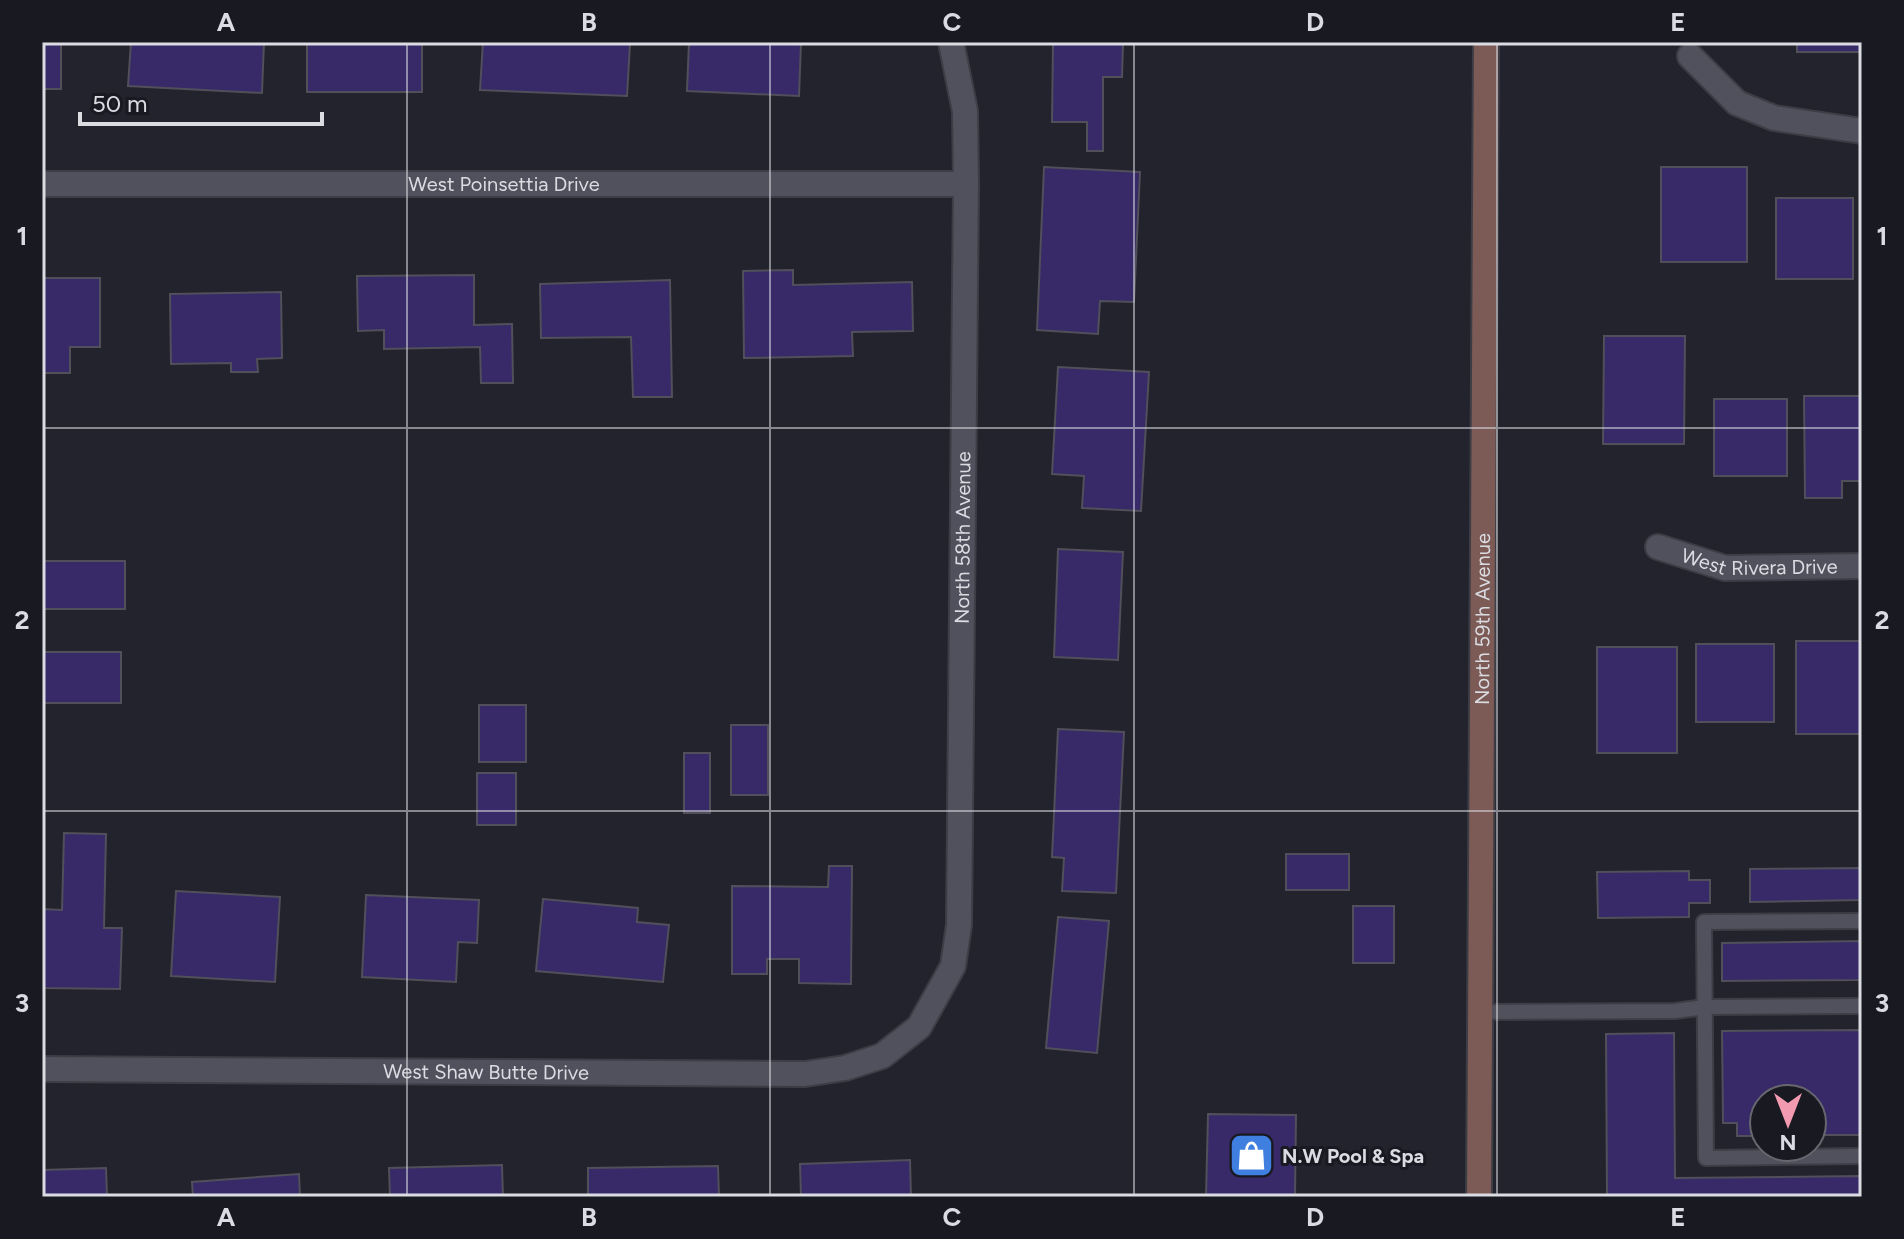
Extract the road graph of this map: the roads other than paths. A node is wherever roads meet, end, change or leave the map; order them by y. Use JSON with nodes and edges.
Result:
{"nodes":[{"id":1,"x":951,"y":42,"type":"edge"},
{"id":2,"x":1486,"y":42,"type":"edge"},
{"id":3,"x":1690,"y":56,"type":"dead end"},
{"id":4,"x":1862,"y":131,"type":"edge"},
{"id":5,"x":42,"y":184,"type":"edge"},
{"id":6,"x":966,"y":184,"type":"junction"},
{"id":7,"x":1658,"y":547,"type":"dead end"},
{"id":8,"x":1862,"y":566,"type":"edge"},
{"id":9,"x":1862,"y":921,"type":"edge"},
{"id":10,"x":1862,"y":1006,"type":"edge"},
{"id":11,"x":1705,"y":1007,"type":"junction"},
{"id":12,"x":1480,"y":1012,"type":"junction"},
{"id":13,"x":919,"y":1027,"type":"joint"},
{"id":14,"x":42,"y":1069,"type":"edge"},
{"id":15,"x":1862,"y":1156,"type":"edge"},
{"id":16,"x":1479,"y":1197,"type":"edge"}],
"edges":[{"from":1,"to":6,"type":"street","name":"North 58th Avenue"},
{"from":2,"to":12,"type":"main road","name":"North 59th Avenue"},
{"from":3,"to":4,"type":"street"},
{"from":5,"to":6,"type":"street","name":"West Poinsettia Drive"},
{"from":6,"to":13,"type":"street","name":"North 58th Avenue"},
{"from":7,"to":8,"type":"street","name":"West Rivera Drive"},
{"from":9,"to":11,"type":"lane"},
{"from":10,"to":11,"type":"lane"},
{"from":11,"to":12,"type":"lane"},
{"from":11,"to":15,"type":"lane"},
{"from":12,"to":16,"type":"main road","name":"North 59th Avenue"},
{"from":13,"to":14,"type":"street","name":"West Shaw Butte Drive"}]}
